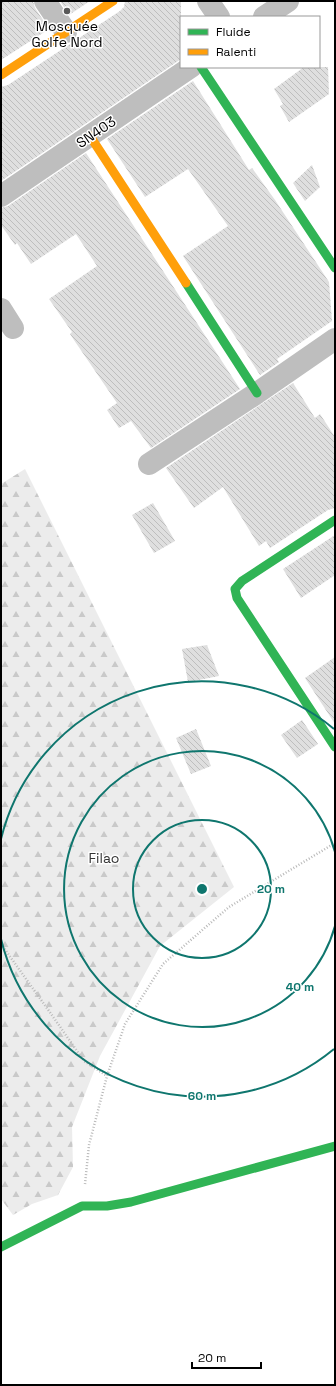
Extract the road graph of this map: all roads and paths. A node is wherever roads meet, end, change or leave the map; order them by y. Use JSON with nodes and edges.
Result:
{"nodes":[{"id":1,"x":45,"y":1,"type":"edge"},
{"id":2,"x":113,"y":1,"type":"edge"},
{"id":3,"x":208,"y":1,"type":"edge"},
{"id":4,"x":288,"y":1,"type":"edge"},
{"id":5,"x":218,"y":16,"type":"edge"},
{"id":6,"x":266,"y":16,"type":"edge"},
{"id":7,"x":66,"y":32,"type":"junction"},
{"id":8,"x":190,"y":68,"type":"edge"},
{"id":9,"x":202,"y":68,"type":"edge"},
{"id":10,"x":1,"y":74,"type":"edge"},
{"id":11,"x":90,"y":136,"type":"junction"},
{"id":12,"x":1,"y":196,"type":"edge"},
{"id":13,"x":335,"y":268,"type":"edge"},
{"id":14,"x":1,"y":309,"type":"edge"},
{"id":15,"x":13,"y":328,"type":"dead end"},
{"id":16,"x":335,"y":339,"type":"edge"},
{"id":17,"x":257,"y":393,"type":"junction"},
{"id":18,"x":149,"y":464,"type":"dead end"},
{"id":19,"x":335,"y":520,"type":"edge"},
{"id":20,"x":335,"y":747,"type":"edge"},
{"id":21,"x":335,"y":843,"type":"edge"},
{"id":22,"x":1,"y":944,"type":"edge"},
{"id":23,"x":107,"y":1076,"type":"junction"},
{"id":24,"x":335,"y":1146,"type":"edge"},
{"id":25,"x":82,"y":1206,"type":"junction"},
{"id":26,"x":1,"y":1247,"type":"edge"}],
"edges":[{"from":1,"to":7,"type":"street"},
{"from":2,"to":7,"type":"street"},
{"from":3,"to":5,"type":"street"},
{"from":4,"to":6,"type":"street"},
{"from":7,"to":10,"type":"street"},
{"from":8,"to":11,"type":"street","name":"SN403"},
{"from":9,"to":13,"type":"street"},
{"from":11,"to":12,"type":"street","name":"SN403"},
{"from":11,"to":17,"type":"street"},
{"from":14,"to":15,"type":"street"},
{"from":16,"to":17,"type":"street"},
{"from":17,"to":18,"type":"street"},
{"from":19,"to":20,"type":"street"},
{"from":21,"to":23,"type":"path"},
{"from":22,"to":23,"type":"path"},
{"from":23,"to":25,"type":"path"},
{"from":24,"to":25,"type":"street"},
{"from":25,"to":26,"type":"street"}]}
